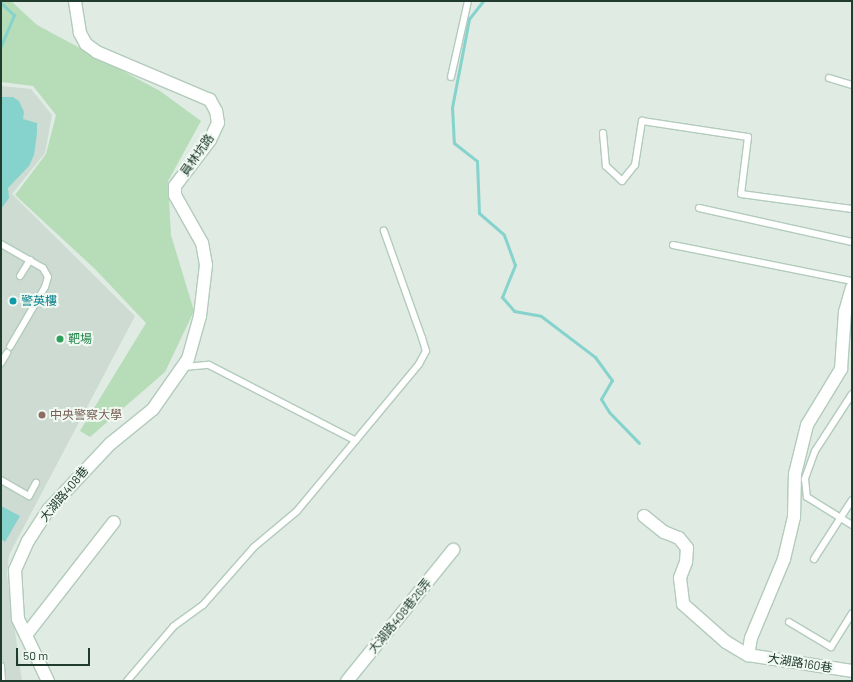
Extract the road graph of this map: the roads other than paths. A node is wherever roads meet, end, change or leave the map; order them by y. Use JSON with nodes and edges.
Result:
{"nodes":[{"id":1,"x":75,"y":1,"type":"edge"},
{"id":2,"x":468,"y":1,"type":"edge"},
{"id":3,"x":451,"y":77,"type":"dead end"},
{"id":4,"x":829,"y":78,"type":"dead end"},
{"id":5,"x":852,"y":85,"type":"edge"},
{"id":6,"x":604,"y":133,"type":"dead end"},
{"id":7,"x":699,"y":208,"type":"dead end"},
{"id":8,"x":852,"y":209,"type":"edge"},
{"id":9,"x":384,"y":232,"type":"dead end"},
{"id":10,"x":852,"y":242,"type":"edge"},
{"id":11,"x":1,"y":244,"type":"edge"},
{"id":12,"x":673,"y":245,"type":"dead end"},
{"id":13,"x":30,"y":260,"type":"junction"},
{"id":14,"x":20,"y":276,"type":"dead end"},
{"id":15,"x":852,"y":281,"type":"edge"},
{"id":16,"x":852,"y":288,"type":"edge"},
{"id":17,"x":1,"y":363,"type":"edge"},
{"id":18,"x":186,"y":363,"type":"junction"},
{"id":19,"x":852,"y":394,"type":"edge"},
{"id":20,"x":356,"y":441,"type":"junction"},
{"id":21,"x":1,"y":480,"type":"edge"},
{"id":22,"x":36,"y":483,"type":"dead end"},
{"id":23,"x":852,"y":500,"type":"edge"},
{"id":24,"x":644,"y":516,"type":"dead end"},
{"id":25,"x":841,"y":518,"type":"junction"},
{"id":26,"x":114,"y":522,"type":"dead end"},
{"id":27,"x":852,"y":525,"type":"edge"},
{"id":28,"x":453,"y":550,"type":"dead end"},
{"id":29,"x":814,"y":559,"type":"dead end"},
{"id":30,"x":852,"y":613,"type":"edge"},
{"id":31,"x":789,"y":622,"type":"dead end"},
{"id":32,"x":26,"y":635,"type":"junction"},
{"id":33,"x":748,"y":655,"type":"junction"},
{"id":34,"x":1,"y":666,"type":"edge"},
{"id":35,"x":852,"y":671,"type":"edge"},
{"id":36,"x":2,"y":681,"type":"edge"},
{"id":37,"x":48,"y":681,"type":"edge"},
{"id":38,"x":127,"y":681,"type":"edge"},
{"id":39,"x":347,"y":681,"type":"edge"}],
"edges":[{"from":1,"to":18,"type":"street","name":"員林坑路"},
{"from":2,"to":3,"type":"lane"},
{"from":4,"to":5,"type":"lane"},
{"from":6,"to":8,"type":"lane"},
{"from":7,"to":10,"type":"lane"},
{"from":9,"to":20,"type":"lane"},
{"from":11,"to":13,"type":"lane"},
{"from":12,"to":15,"type":"lane"},
{"from":13,"to":14,"type":"lane"},
{"from":13,"to":17,"type":"lane"},
{"from":16,"to":33,"type":"street"},
{"from":18,"to":20,"type":"lane"},
{"from":18,"to":32,"type":"street","name":"大湖路408巷"},
{"from":19,"to":25,"type":"lane"},
{"from":20,"to":38,"type":"lane"},
{"from":21,"to":22,"type":"lane"},
{"from":23,"to":25,"type":"lane"},
{"from":24,"to":33,"type":"street"},
{"from":25,"to":27,"type":"lane"},
{"from":25,"to":29,"type":"lane"},
{"from":26,"to":32,"type":"street"},
{"from":28,"to":39,"type":"street","name":"大湖路408巷26弄"},
{"from":30,"to":31,"type":"lane"},
{"from":32,"to":37,"type":"street","name":"大湖路408巷"},
{"from":33,"to":35,"type":"street","name":"大湖路160巷"},
{"from":34,"to":36,"type":"lane"}]}
